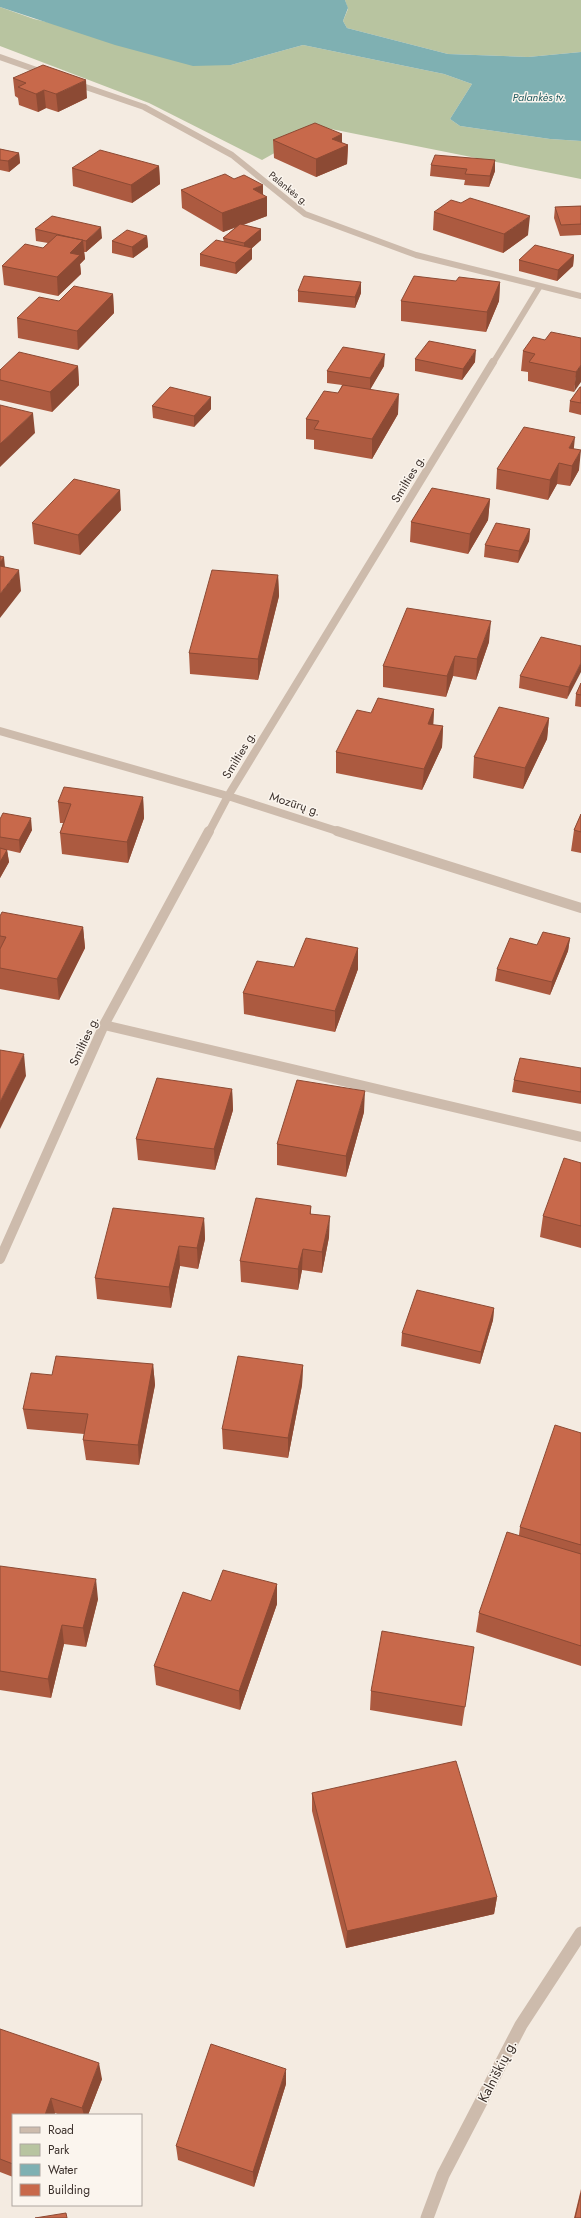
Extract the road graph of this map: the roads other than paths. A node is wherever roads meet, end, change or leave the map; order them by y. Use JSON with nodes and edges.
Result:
{"nodes":[{"id":1,"x":0,"y":57,"type":"edge"},
{"id":2,"x":55,"y":77,"type":"edge"},
{"id":3,"x":70,"y":82,"type":"edge"},
{"id":4,"x":540,"y":286,"type":"junction"},
{"id":5,"x":581,"y":296,"type":"edge"},
{"id":6,"x":0,"y":731,"type":"edge"},
{"id":7,"x":228,"y":796,"type":"junction"},
{"id":8,"x":581,"y":908,"type":"edge"},
{"id":9,"x":104,"y":1025,"type":"junction"},
{"id":10,"x":581,"y":1137,"type":"edge"},
{"id":11,"x":0,"y":1260,"type":"edge"},
{"id":12,"x":581,"y":1933,"type":"edge"},
{"id":13,"x":427,"y":2218,"type":"edge"}],
"edges":[{"from":1,"to":2,"type":"street"},
{"from":3,"to":4,"type":"street","name":"Palankės g."},
{"from":4,"to":5,"type":"street","name":"Palankės g."},
{"from":4,"to":7,"type":"street","name":"Smilties g."},
{"from":6,"to":7,"type":"street","name":"Mozūrų g."},
{"from":7,"to":8,"type":"street","name":"Mozūrų g."},
{"from":7,"to":9,"type":"street","name":"Smilties g."},
{"from":9,"to":10,"type":"street"},
{"from":9,"to":11,"type":"street","name":"Smilties g."},
{"from":12,"to":13,"type":"street","name":"Kalniškių g."}]}
